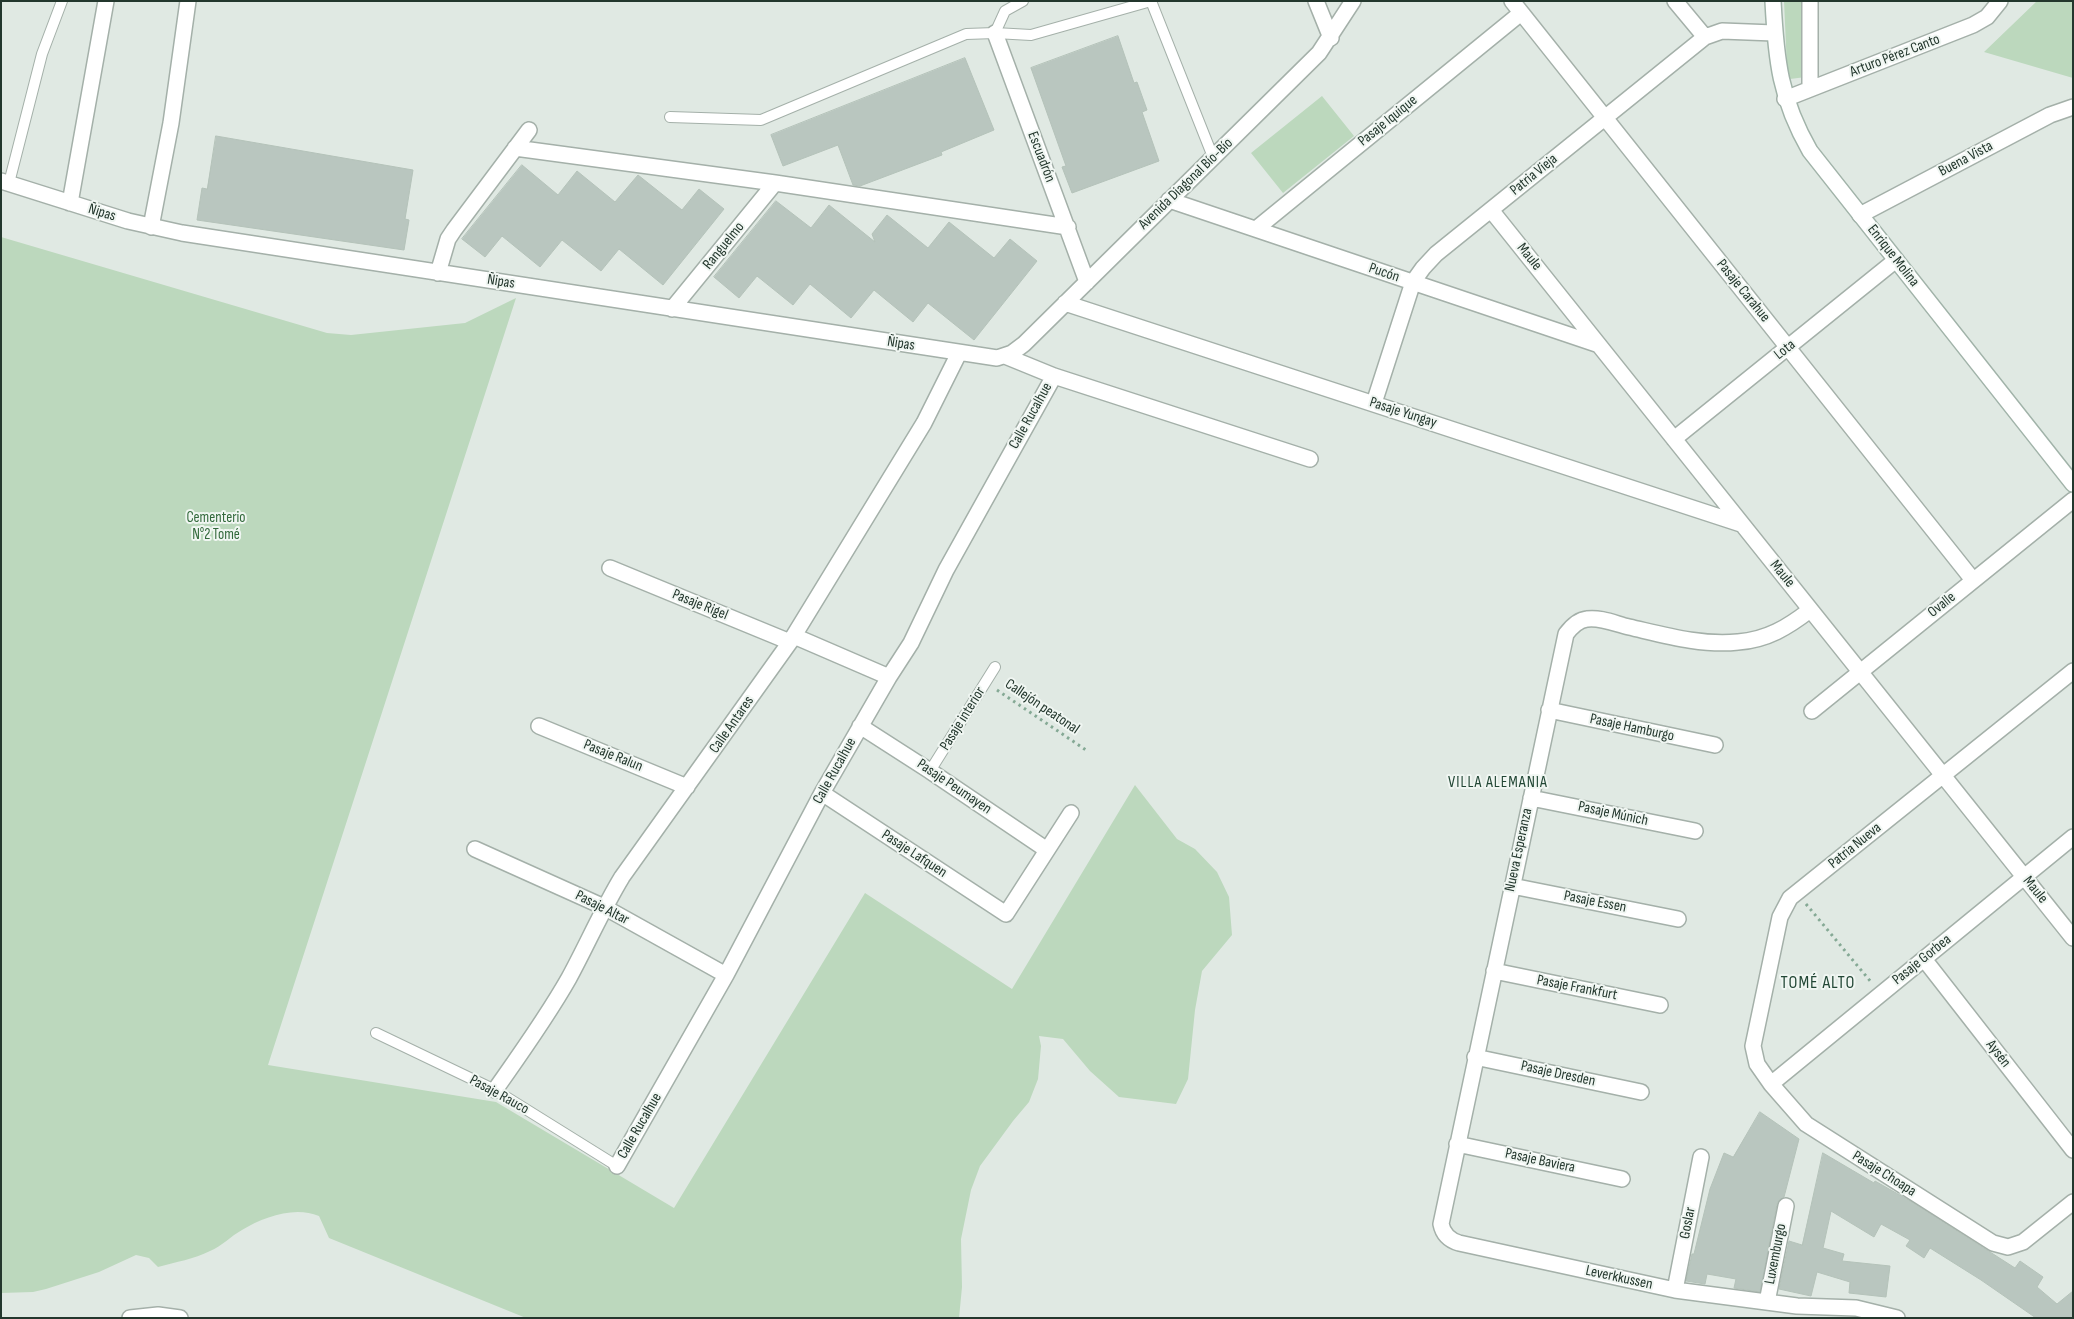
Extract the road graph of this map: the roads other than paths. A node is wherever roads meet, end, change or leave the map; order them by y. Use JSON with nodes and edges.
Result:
{"nodes":[{"id":1,"x":62,"y":1,"type":"edge"},
{"id":2,"x":106,"y":1,"type":"edge"},
{"id":3,"x":188,"y":1,"type":"edge"},
{"id":4,"x":1023,"y":1,"type":"edge"},
{"id":5,"x":1316,"y":1,"type":"edge"},
{"id":6,"x":1354,"y":1,"type":"edge"},
{"id":7,"x":1676,"y":1,"type":"edge"},
{"id":8,"x":1773,"y":1,"type":"edge"},
{"id":9,"x":1810,"y":1,"type":"edge"},
{"id":10,"x":1999,"y":3,"type":"edge"},
{"id":11,"x":1516,"y":7,"type":"edge"},
{"id":12,"x":995,"y":33,"type":"junction"},
{"id":13,"x":1774,"y":34,"type":"junction"},
{"id":14,"x":1704,"y":37,"type":"junction"},
{"id":15,"x":1331,"y":38,"type":"junction"},
{"id":16,"x":1810,"y":89,"type":"junction"},
{"id":17,"x":1786,"y":99,"type":"junction"},
{"id":18,"x":2073,"y":107,"type":"edge"},
{"id":19,"x":670,"y":117,"type":"dead end"},
{"id":20,"x":1604,"y":118,"type":"junction"},
{"id":21,"x":529,"y":130,"type":"dead end"},
{"id":22,"x":515,"y":148,"type":"junction"},
{"id":23,"x":1213,"y":157,"type":"junction"},
{"id":24,"x":5,"y":182,"type":"edge"},
{"id":25,"x":775,"y":183,"type":"junction"},
{"id":26,"x":1169,"y":200,"type":"junction"},
{"id":27,"x":70,"y":203,"type":"junction"},
{"id":28,"x":1491,"y":210,"type":"junction"},
{"id":29,"x":1860,"y":215,"type":"junction"},
{"id":30,"x":151,"y":226,"type":"junction"},
{"id":31,"x":1068,"y":228,"type":"junction"},
{"id":32,"x":1256,"y":229,"type":"junction"},
{"id":33,"x":1896,"y":260,"type":"junction"},
{"id":34,"x":438,"y":273,"type":"junction"},
{"id":35,"x":1086,"y":282,"type":"junction"},
{"id":36,"x":1414,"y":282,"type":"junction"},
{"id":37,"x":1065,"y":302,"type":"junction"},
{"id":38,"x":672,"y":309,"type":"junction"},
{"id":39,"x":1599,"y":345,"type":"junction"},
{"id":40,"x":1788,"y":347,"type":"junction"},
{"id":41,"x":959,"y":353,"type":"junction"},
{"id":42,"x":1005,"y":356,"type":"junction"},
{"id":43,"x":1054,"y":376,"type":"junction"},
{"id":44,"x":1374,"y":403,"type":"junction"},
{"id":45,"x":1674,"y":439,"type":"junction"},
{"id":46,"x":1310,"y":459,"type":"dead end"},
{"id":47,"x":2073,"y":484,"type":"edge"},
{"id":48,"x":2073,"y":500,"type":"edge"},
{"id":49,"x":1742,"y":524,"type":"junction"},
{"id":50,"x":610,"y":568,"type":"dead end"},
{"id":51,"x":1973,"y":580,"type":"junction"},
{"id":52,"x":1810,"y":610,"type":"junction"},
{"id":53,"x":792,"y":639,"type":"junction"},
{"id":54,"x":995,"y":667,"type":"dead end"},
{"id":55,"x":2073,"y":671,"type":"edge"},
{"id":56,"x":1860,"y":672,"type":"junction"},
{"id":57,"x":889,"y":677,"type":"junction"},
{"id":58,"x":1549,"y":710,"type":"junction"},
{"id":59,"x":1812,"y":711,"type":"dead end"},
{"id":60,"x":539,"y":726,"type":"dead end"},
{"id":61,"x":860,"y":726,"type":"junction"},
{"id":62,"x":1715,"y":746,"type":"dead end"},
{"id":63,"x":930,"y":771,"type":"junction"},
{"id":64,"x":1943,"y":775,"type":"junction"},
{"id":65,"x":687,"y":787,"type":"junction"},
{"id":66,"x":822,"y":793,"type":"junction"},
{"id":67,"x":1531,"y":798,"type":"junction"},
{"id":68,"x":1071,"y":814,"type":"dead end"},
{"id":69,"x":1695,"y":831,"type":"dead end"},
{"id":70,"x":2073,"y":837,"type":"edge"},
{"id":71,"x":475,"y":849,"type":"dead end"},
{"id":72,"x":1048,"y":850,"type":"junction"},
{"id":73,"x":2024,"y":877,"type":"junction"},
{"id":74,"x":1512,"y":886,"type":"junction"},
{"id":75,"x":604,"y":907,"type":"junction"},
{"id":76,"x":1678,"y":919,"type":"dead end"},
{"id":77,"x":2073,"y":938,"type":"edge"},
{"id":78,"x":1924,"y":959,"type":"junction"},
{"id":79,"x":1494,"y":972,"type":"junction"},
{"id":80,"x":726,"y":975,"type":"junction"},
{"id":81,"x":1660,"y":1005,"type":"dead end"},
{"id":82,"x":376,"y":1033,"type":"dead end"},
{"id":83,"x":1475,"y":1057,"type":"junction"},
{"id":84,"x":1771,"y":1084,"type":"junction"},
{"id":85,"x":495,"y":1090,"type":"junction"},
{"id":86,"x":1641,"y":1092,"type":"dead end"},
{"id":87,"x":1457,"y":1144,"type":"junction"},
{"id":88,"x":2073,"y":1150,"type":"edge"},
{"id":89,"x":1701,"y":1156,"type":"dead end"},
{"id":90,"x":617,"y":1166,"type":"joint"},
{"id":91,"x":1622,"y":1179,"type":"dead end"},
{"id":92,"x":2073,"y":1202,"type":"edge"},
{"id":93,"x":1786,"y":1206,"type":"dead end"},
{"id":94,"x":1445,"y":1234,"type":"joint"},
{"id":95,"x":1675,"y":1290,"type":"junction"},
{"id":96,"x":1767,"y":1302,"type":"junction"},
{"id":97,"x":130,"y":1318,"type":"edge"},
{"id":98,"x":180,"y":1318,"type":"edge"},
{"id":99,"x":1898,"y":1318,"type":"edge"}],
"edges":[{"from":1,"to":24,"type":"lane"},
{"from":2,"to":27,"type":"street"},
{"from":3,"to":30,"type":"street"},
{"from":4,"to":12,"type":"lane"},
{"from":5,"to":15,"type":"street"},
{"from":6,"to":15,"type":"street","name":"Avenida Diagonal Bío-Bío"},
{"from":7,"to":14,"type":"street"},
{"from":8,"to":13,"type":"street","name":"Enrique Molina"},
{"from":9,"to":16,"type":"street"},
{"from":10,"to":16,"type":"street","name":"Arturo Pérez Canto"},
{"from":11,"to":20,"type":"street","name":"Pasaje Carahue"},
{"from":11,"to":32,"type":"street","name":"Pasaje Iquique"},
{"from":12,"to":19,"type":"lane"},
{"from":12,"to":23,"type":"lane"},
{"from":12,"to":31,"type":"street","name":"Escuadrón"},
{"from":13,"to":14,"type":"street","name":"Patria Vieja"},
{"from":13,"to":17,"type":"street","name":"Enrique Molina"},
{"from":14,"to":20,"type":"street","name":"Patria Vieja"},
{"from":15,"to":23,"type":"street","name":"Avenida Diagonal Bío-Bío"},
{"from":16,"to":17,"type":"street","name":"Arturo Pérez Canto"},
{"from":17,"to":29,"type":"street","name":"Enrique Molina"},
{"from":18,"to":29,"type":"street","name":"Buena Vista"},
{"from":20,"to":28,"type":"street","name":"Patria Vieja"},
{"from":20,"to":40,"type":"street","name":"Pasaje Carahue"},
{"from":21,"to":22,"type":"street"},
{"from":22,"to":25,"type":"street"},
{"from":22,"to":34,"type":"street"},
{"from":23,"to":26,"type":"street","name":"Avenida Diagonal Bío-Bío"},
{"from":24,"to":27,"type":"street","name":"Ñipas"},
{"from":25,"to":31,"type":"street"},
{"from":25,"to":38,"type":"street","name":"Ranguelmo"},
{"from":26,"to":32,"type":"street","name":"Pucón"},
{"from":26,"to":35,"type":"street","name":"Avenida Diagonal Bío-Bío"},
{"from":27,"to":30,"type":"street","name":"Ñipas"},
{"from":28,"to":36,"type":"street","name":"Patria Vieja"},
{"from":28,"to":39,"type":"street","name":"Maule"},
{"from":29,"to":33,"type":"street","name":"Enrique Molina"},
{"from":30,"to":34,"type":"street","name":"Ñipas"},
{"from":31,"to":35,"type":"street","name":"Escuadrón"},
{"from":32,"to":36,"type":"street","name":"Pucón"},
{"from":33,"to":40,"type":"street","name":"Lota"},
{"from":33,"to":47,"type":"street","name":"Enrique Molina"},
{"from":34,"to":38,"type":"street","name":"Ñipas"},
{"from":35,"to":37,"type":"street","name":"Avenida Diagonal Bío-Bío"},
{"from":36,"to":39,"type":"street","name":"Pucón"},
{"from":36,"to":44,"type":"street","name":"Patria Vieja"},
{"from":37,"to":42,"type":"street","name":"Avenida Diagonal Bío-Bío"},
{"from":37,"to":44,"type":"street","name":"Pasaje Yungay"},
{"from":38,"to":41,"type":"street","name":"Ñipas"},
{"from":39,"to":45,"type":"street","name":"Maule"},
{"from":40,"to":45,"type":"street","name":"Lota"},
{"from":40,"to":51,"type":"street","name":"Pasaje Carahue"},
{"from":41,"to":42,"type":"street","name":"Ñipas"},
{"from":41,"to":53,"type":"street","name":"Calle Antares"},
{"from":42,"to":43,"type":"street"},
{"from":43,"to":46,"type":"street"},
{"from":43,"to":57,"type":"street","name":"Calle Rucalhue"},
{"from":44,"to":49,"type":"street","name":"Pasaje Yungay"},
{"from":45,"to":49,"type":"street","name":"Maule"},
{"from":48,"to":51,"type":"street","name":"Ovalle"},
{"from":49,"to":52,"type":"street","name":"Maule"},
{"from":50,"to":53,"type":"street","name":"Pasaje Rigel"},
{"from":51,"to":56,"type":"street","name":"Ovalle"},
{"from":52,"to":56,"type":"street","name":"Maule"},
{"from":52,"to":58,"type":"street","name":"Nueva Esperanza"},
{"from":53,"to":57,"type":"street"},
{"from":53,"to":65,"type":"street","name":"Calle Antares"},
{"from":54,"to":63,"type":"lane","name":"Pasaje interior"},
{"from":55,"to":64,"type":"street","name":"Patria Nueva"},
{"from":56,"to":59,"type":"street","name":"Ovalle"},
{"from":56,"to":64,"type":"street","name":"Maule"},
{"from":57,"to":61,"type":"street","name":"Calle Rucalhue"},
{"from":58,"to":62,"type":"street","name":"Pasaje Hamburgo"},
{"from":58,"to":67,"type":"street","name":"Nueva Esperanza"},
{"from":60,"to":65,"type":"street","name":"Pasaje Ralun"},
{"from":61,"to":63,"type":"street","name":"Pasaje Peumayen"},
{"from":61,"to":66,"type":"street","name":"Calle Rucalhue"},
{"from":63,"to":72,"type":"street","name":"Pasaje Peumayen"},
{"from":64,"to":73,"type":"street","name":"Maule"},
{"from":64,"to":84,"type":"street","name":"Patria Nueva"},
{"from":65,"to":75,"type":"street","name":"Calle Antares"},
{"from":66,"to":72,"type":"street","name":"Pasaje Lafquen"},
{"from":66,"to":80,"type":"street","name":"Calle Rucalhue"},
{"from":67,"to":69,"type":"street","name":"Pasaje Múnich"},
{"from":67,"to":74,"type":"street","name":"Nueva Esperanza"},
{"from":68,"to":72,"type":"street"},
{"from":70,"to":73,"type":"street","name":"Pasaje Gorbea"},
{"from":71,"to":75,"type":"street","name":"Pasaje Altar"},
{"from":73,"to":77,"type":"street","name":"Maule"},
{"from":73,"to":78,"type":"street","name":"Pasaje Gorbea"},
{"from":74,"to":76,"type":"street","name":"Pasaje Essen"},
{"from":74,"to":79,"type":"street","name":"Nueva Esperanza"},
{"from":75,"to":80,"type":"street","name":"Pasaje Altar"},
{"from":75,"to":85,"type":"street","name":"Calle Antares"},
{"from":78,"to":84,"type":"street","name":"Pasaje Gorbea"},
{"from":78,"to":88,"type":"street","name":"Aysén"},
{"from":79,"to":81,"type":"street","name":"Pasaje Frankfurt"},
{"from":79,"to":83,"type":"street","name":"Nueva Esperanza"},
{"from":80,"to":90,"type":"street","name":"Calle Rucalhue"},
{"from":82,"to":85,"type":"lane","name":"Pasaje Rauco"},
{"from":83,"to":86,"type":"street","name":"Pasaje Dresden"},
{"from":83,"to":87,"type":"street","name":"Nueva Esperanza"},
{"from":84,"to":92,"type":"street","name":"Pasaje Choapa"},
{"from":85,"to":90,"type":"lane","name":"Pasaje Rauco"},
{"from":87,"to":91,"type":"street","name":"Pasaje Baviera"},
{"from":87,"to":94,"type":"street","name":"Nueva Esperanza"},
{"from":89,"to":95,"type":"street","name":"Goslar"},
{"from":93,"to":96,"type":"street","name":"Luxemburgo"},
{"from":94,"to":95,"type":"street","name":"Leverkkussen"},
{"from":95,"to":96,"type":"street","name":"Leverkkussen"},
{"from":96,"to":99,"type":"street","name":"Leverkkussen"},
{"from":97,"to":98,"type":"street"}]}
